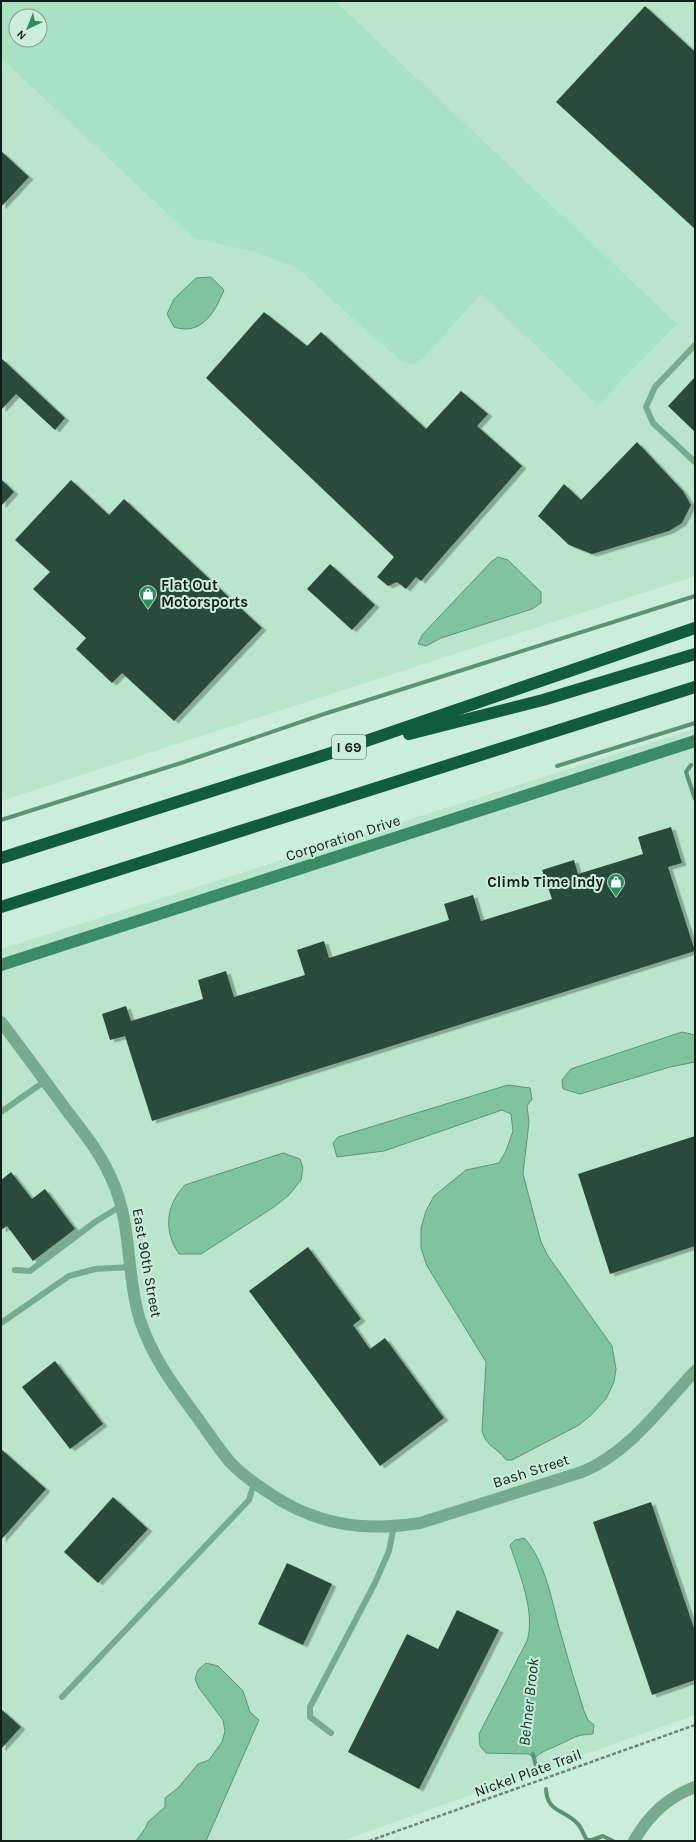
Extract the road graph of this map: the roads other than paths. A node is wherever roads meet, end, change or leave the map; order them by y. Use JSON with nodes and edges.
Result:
{"nodes":[{"id":1,"x":695,"y":345,"type":"edge"},
{"id":2,"x":695,"y":462,"type":"edge"},
{"id":3,"x":695,"y":628,"type":"edge"},
{"id":4,"x":695,"y":654,"type":"edge"},
{"id":5,"x":695,"y":687,"type":"edge"},
{"id":6,"x":695,"y":742,"type":"edge"},
{"id":7,"x":331,"y":753,"type":"junction"},
{"id":8,"x":1,"y":858,"type":"edge"},
{"id":9,"x":1,"y":907,"type":"edge"},
{"id":10,"x":1,"y":964,"type":"edge"},
{"id":11,"x":1,"y":1022,"type":"edge"},
{"id":12,"x":45,"y":1081,"type":"junction"},
{"id":13,"x":1,"y":1112,"type":"edge"},
{"id":14,"x":121,"y":1206,"type":"junction"},
{"id":15,"x":131,"y":1267,"type":"junction"},
{"id":16,"x":15,"y":1270,"type":"dead end"},
{"id":17,"x":1,"y":1323,"type":"edge"},
{"id":18,"x":695,"y":1371,"type":"edge"},
{"id":19,"x":254,"y":1483,"type":"junction"},
{"id":20,"x":342,"y":1524,"type":"joint"},
{"id":21,"x":394,"y":1526,"type":"junction"},
{"id":22,"x":62,"y":1697,"type":"dead end"},
{"id":23,"x":331,"y":1733,"type":"dead end"},
{"id":24,"x":695,"y":1787,"type":"edge"},
{"id":25,"x":634,"y":1841,"type":"edge"}],
"edges":[{"from":1,"to":2,"type":"lane"},
{"from":3,"to":7,"type":"highway","number":"I 69"},
{"from":4,"to":7,"type":"highway"},
{"from":5,"to":9,"type":"highway"},
{"from":6,"to":10,"type":"street","name":"Corporation Drive"},
{"from":7,"to":8,"type":"highway","number":"I 69"},
{"from":11,"to":12,"type":"street","name":"East 90th Street"},
{"from":12,"to":13,"type":"lane"},
{"from":12,"to":14,"type":"street","name":"East 90th Street"},
{"from":14,"to":15,"type":"street","name":"East 90th Street"},
{"from":14,"to":16,"type":"lane"},
{"from":15,"to":17,"type":"lane"},
{"from":15,"to":19,"type":"street","name":"East 90th Street"},
{"from":18,"to":21,"type":"street","name":"Bash Street"},
{"from":19,"to":20,"type":"street","name":"East 90th Street"},
{"from":19,"to":22,"type":"lane"},
{"from":20,"to":21,"type":"street","name":"Bash Street"},
{"from":21,"to":23,"type":"lane"},
{"from":24,"to":25,"type":"street"}]}
